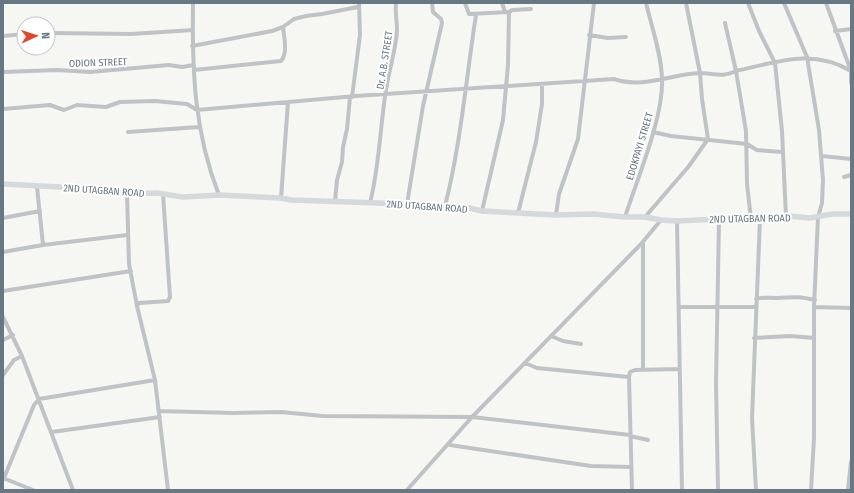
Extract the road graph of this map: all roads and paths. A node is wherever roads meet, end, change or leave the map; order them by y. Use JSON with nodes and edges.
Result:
{"nodes":[{"id":1,"x":193,"y":3,"type":"edge"},
{"id":2,"x":396,"y":3,"type":"edge"},
{"id":3,"x":432,"y":3,"type":"edge"},
{"id":4,"x":465,"y":3,"type":"edge"},
{"id":5,"x":502,"y":3,"type":"edge"},
{"id":6,"x":594,"y":3,"type":"edge"},
{"id":7,"x":646,"y":3,"type":"edge"},
{"id":8,"x":686,"y":3,"type":"edge"},
{"id":9,"x":748,"y":3,"type":"edge"},
{"id":10,"x":784,"y":3,"type":"edge"},
{"id":11,"x":826,"y":3,"type":"edge"},
{"id":12,"x":359,"y":5,"type":"edge"},
{"id":13,"x":532,"y":9,"type":"dead end"},
{"id":14,"x":507,"y":12,"type":"junction"},
{"id":15,"x":476,"y":15,"type":"junction"},
{"id":16,"x":725,"y":23,"type":"dead end"},
{"id":17,"x":282,"y":27,"type":"junction"},
{"id":18,"x":851,"y":29,"type":"edge"},
{"id":19,"x":193,"y":30,"type":"junction"},
{"id":20,"x":835,"y":31,"type":"junction"},
{"id":21,"x":56,"y":32,"type":"edge"},
{"id":22,"x":16,"y":35,"type":"edge"},
{"id":23,"x":589,"y":35,"type":"junction"},
{"id":24,"x":3,"y":36,"type":"edge"},
{"id":25,"x":626,"y":37,"type":"dead end"},
{"id":26,"x":192,"y":46,"type":"junction"},
{"id":27,"x":807,"y":57,"type":"junction"},
{"id":28,"x":775,"y":62,"type":"junction"},
{"id":29,"x":194,"y":65,"type":"junction"},
{"id":30,"x":194,"y":70,"type":"junction"},
{"id":31,"x":736,"y":71,"type":"junction"},
{"id":32,"x":851,"y":71,"type":"edge"},
{"id":33,"x":3,"y":72,"type":"edge"},
{"id":34,"x":700,"y":73,"type":"junction"},
{"id":35,"x":662,"y":79,"type":"junction"},
{"id":36,"x":585,"y":82,"type":"junction"},
{"id":37,"x":851,"y":82,"type":"edge"},
{"id":38,"x":542,"y":84,"type":"junction"},
{"id":39,"x":507,"y":86,"type":"junction"},
{"id":40,"x":465,"y":89,"type":"junction"},
{"id":41,"x":426,"y":92,"type":"junction"},
{"id":42,"x":386,"y":95,"type":"junction"},
{"id":43,"x":351,"y":97,"type":"junction"},
{"id":44,"x":196,"y":98,"type":"junction"},
{"id":45,"x":288,"y":102,"type":"junction"},
{"id":46,"x":187,"y":104,"type":"junction"},
{"id":47,"x":3,"y":109,"type":"edge"},
{"id":48,"x":197,"y":110,"type":"junction"},
{"id":49,"x":199,"y":126,"type":"junction"},
{"id":50,"x":128,"y":132,"type":"dead end"},
{"id":51,"x":653,"y":132,"type":"junction"},
{"id":52,"x":708,"y":139,"type":"junction"},
{"id":53,"x":747,"y":144,"type":"junction"},
{"id":54,"x":782,"y":152,"type":"junction"},
{"id":55,"x":822,"y":156,"type":"junction"},
{"id":56,"x":851,"y":159,"type":"edge"},
{"id":57,"x":851,"y":175,"type":"edge"},
{"id":58,"x":844,"y":177,"type":"dead end"},
{"id":59,"x":3,"y":184,"type":"edge"},
{"id":60,"x":37,"y":187,"type":"junction"},
{"id":61,"x":127,"y":194,"type":"junction"},
{"id":62,"x":163,"y":194,"type":"junction"},
{"id":63,"x":219,"y":196,"type":"junction"},
{"id":64,"x":281,"y":198,"type":"junction"},
{"id":65,"x":335,"y":201,"type":"junction"},
{"id":66,"x":370,"y":203,"type":"junction"},
{"id":67,"x":408,"y":204,"type":"junction"},
{"id":68,"x":445,"y":206,"type":"junction"},
{"id":69,"x":40,"y":211,"type":"junction"},
{"id":70,"x":482,"y":211,"type":"junction"},
{"id":71,"x":518,"y":213,"type":"junction"},
{"id":72,"x":556,"y":214,"type":"junction"},
{"id":73,"x":851,"y":214,"type":"edge"},
{"id":74,"x":786,"y":216,"type":"junction"},
{"id":75,"x":818,"y":216,"type":"junction"},
{"id":76,"x":625,"y":217,"type":"junction"},
{"id":77,"x":645,"y":217,"type":"junction"},
{"id":78,"x":3,"y":218,"type":"edge"},
{"id":79,"x":719,"y":219,"type":"junction"},
{"id":80,"x":751,"y":219,"type":"junction"},
{"id":81,"x":760,"y":219,"type":"junction"},
{"id":82,"x":661,"y":220,"type":"junction"},
{"id":83,"x":677,"y":221,"type":"junction"},
{"id":84,"x":127,"y":235,"type":"junction"},
{"id":85,"x":643,"y":241,"type":"junction"},
{"id":86,"x":43,"y":245,"type":"junction"},
{"id":87,"x":3,"y":252,"type":"edge"},
{"id":88,"x":130,"y":271,"type":"junction"},
{"id":89,"x":3,"y":291,"type":"edge"},
{"id":90,"x":756,"y":299,"type":"junction"},
{"id":91,"x":815,"y":300,"type":"junction"},
{"id":92,"x":137,"y":306,"type":"junction"},
{"id":93,"x":679,"y":306,"type":"dead end"},
{"id":94,"x":718,"y":307,"type":"junction"},
{"id":95,"x":756,"y":307,"type":"junction"},
{"id":96,"x":814,"y":307,"type":"junction"},
{"id":97,"x":851,"y":308,"type":"edge"},
{"id":98,"x":3,"y":317,"type":"edge"},
{"id":99,"x":13,"y":335,"type":"junction"},
{"id":100,"x":551,"y":336,"type":"junction"},
{"id":101,"x":754,"y":338,"type":"junction"},
{"id":102,"x":814,"y":338,"type":"junction"},
{"id":103,"x":3,"y":340,"type":"edge"},
{"id":104,"x":581,"y":344,"type":"dead end"},
{"id":105,"x":22,"y":356,"type":"junction"},
{"id":106,"x":525,"y":363,"type":"junction"},
{"id":107,"x":643,"y":369,"type":"junction"},
{"id":108,"x":679,"y":369,"type":"junction"},
{"id":109,"x":3,"y":375,"type":"edge"},
{"id":110,"x":629,"y":377,"type":"junction"},
{"id":111,"x":155,"y":380,"type":"junction"},
{"id":112,"x":39,"y":399,"type":"junction"},
{"id":113,"x":159,"y":411,"type":"junction"},
{"id":114,"x":160,"y":417,"type":"junction"},
{"id":115,"x":472,"y":417,"type":"junction"},
{"id":116,"x":52,"y":432,"type":"junction"},
{"id":117,"x":630,"y":435,"type":"junction"},
{"id":118,"x":648,"y":440,"type":"dead end"},
{"id":119,"x":450,"y":444,"type":"dead end"},
{"id":120,"x":851,"y":462,"type":"edge"},
{"id":121,"x":631,"y":467,"type":"junction"},
{"id":122,"x":4,"y":478,"type":"edge"},
{"id":123,"x":33,"y":490,"type":"edge"},
{"id":124,"x":73,"y":490,"type":"edge"},
{"id":125,"x":168,"y":490,"type":"edge"},
{"id":126,"x":407,"y":490,"type":"edge"},
{"id":127,"x":632,"y":490,"type":"edge"},
{"id":128,"x":682,"y":490,"type":"edge"},
{"id":129,"x":718,"y":490,"type":"edge"},
{"id":130,"x":756,"y":490,"type":"edge"},
{"id":131,"x":811,"y":490,"type":"edge"},
{"id":132,"x":848,"y":490,"type":"edge"}],
"edges":[{"from":1,"to":19,"type":"street"},
{"from":2,"to":42,"type":"street","name":"Dr. A.B. STREET"},
{"from":3,"to":41,"type":"street"},
{"from":4,"to":15,"type":"street"},
{"from":5,"to":14,"type":"street"},
{"from":6,"to":23,"type":"street"},
{"from":7,"to":35,"type":"street","name":"EDOKPAYI STREET"},
{"from":8,"to":34,"type":"street"},
{"from":9,"to":28,"type":"street"},
{"from":10,"to":27,"type":"street"},
{"from":11,"to":20,"type":"street"},
{"from":12,"to":17,"type":"street"},
{"from":12,"to":43,"type":"street"},
{"from":13,"to":14,"type":"street"},
{"from":14,"to":15,"type":"street"},
{"from":14,"to":39,"type":"street"},
{"from":15,"to":40,"type":"street"},
{"from":16,"to":31,"type":"street"},
{"from":17,"to":26,"type":"street"},
{"from":17,"to":30,"type":"street"},
{"from":18,"to":20,"type":"street"},
{"from":19,"to":21,"type":"street"},
{"from":19,"to":26,"type":"street"},
{"from":20,"to":32,"type":"street"},
{"from":22,"to":24,"type":"street"},
{"from":23,"to":25,"type":"street"},
{"from":23,"to":36,"type":"street"},
{"from":26,"to":29,"type":"street"},
{"from":27,"to":28,"type":"street"},
{"from":27,"to":32,"type":"street"},
{"from":27,"to":55,"type":"street"},
{"from":28,"to":31,"type":"street"},
{"from":28,"to":54,"type":"street"},
{"from":29,"to":30,"type":"street"},
{"from":29,"to":33,"type":"street","name":"ODION STREET"},
{"from":30,"to":44,"type":"street"},
{"from":31,"to":34,"type":"street"},
{"from":31,"to":53,"type":"street"},
{"from":32,"to":37,"type":"street"},
{"from":34,"to":35,"type":"street"},
{"from":34,"to":52,"type":"street"},
{"from":35,"to":36,"type":"street"},
{"from":35,"to":51,"type":"street","name":"EDOKPAYI STREET"},
{"from":36,"to":38,"type":"street"},
{"from":36,"to":72,"type":"street"},
{"from":38,"to":39,"type":"street"},
{"from":38,"to":71,"type":"street"},
{"from":39,"to":40,"type":"street"},
{"from":39,"to":70,"type":"street"},
{"from":40,"to":41,"type":"street"},
{"from":40,"to":68,"type":"street"},
{"from":41,"to":42,"type":"street"},
{"from":41,"to":67,"type":"street"},
{"from":42,"to":43,"type":"street"},
{"from":42,"to":66,"type":"street","name":"Dr. A.B. STREET"},
{"from":43,"to":45,"type":"street"},
{"from":43,"to":65,"type":"street"},
{"from":44,"to":46,"type":"street"},
{"from":44,"to":48,"type":"street"},
{"from":45,"to":48,"type":"street"},
{"from":45,"to":64,"type":"street"},
{"from":46,"to":47,"type":"street"},
{"from":46,"to":48,"type":"street"},
{"from":48,"to":49,"type":"street"},
{"from":49,"to":50,"type":"street"},
{"from":49,"to":63,"type":"street"},
{"from":51,"to":52,"type":"street"},
{"from":51,"to":76,"type":"street","name":"EDOKPAYI STREET"},
{"from":52,"to":53,"type":"street"},
{"from":52,"to":77,"type":"street"},
{"from":53,"to":54,"type":"street"},
{"from":53,"to":80,"type":"street"},
{"from":54,"to":74,"type":"street"},
{"from":55,"to":56,"type":"street"},
{"from":55,"to":75,"type":"street"},
{"from":57,"to":58,"type":"street"},
{"from":59,"to":60,"type":"street","name":"2ND UTAGBAN ROAD"},
{"from":60,"to":61,"type":"street","name":"2ND UTAGBAN ROAD"},
{"from":60,"to":69,"type":"street"},
{"from":61,"to":62,"type":"street","name":"2ND UTAGBAN ROAD"},
{"from":61,"to":84,"type":"street"},
{"from":62,"to":63,"type":"street","name":"2ND UTAGBAN ROAD"},
{"from":62,"to":92,"type":"street"},
{"from":63,"to":64,"type":"street","name":"2ND UTAGBAN ROAD"},
{"from":64,"to":65,"type":"street","name":"2ND UTAGBAN ROAD"},
{"from":65,"to":66,"type":"street","name":"2ND UTAGBAN ROAD"},
{"from":66,"to":67,"type":"street","name":"2ND UTAGBAN ROAD"},
{"from":67,"to":68,"type":"street","name":"2ND UTAGBAN ROAD"},
{"from":68,"to":70,"type":"street","name":"2ND UTAGBAN ROAD"},
{"from":69,"to":78,"type":"street"},
{"from":69,"to":86,"type":"street"},
{"from":70,"to":71,"type":"street","name":"2ND UTAGBAN ROAD"},
{"from":71,"to":72,"type":"street","name":"2ND UTAGBAN ROAD"},
{"from":72,"to":76,"type":"street","name":"2ND UTAGBAN ROAD"},
{"from":73,"to":75,"type":"street","name":"2ND UTAGBAN ROAD"},
{"from":74,"to":75,"type":"street","name":"2ND UTAGBAN ROAD"},
{"from":74,"to":81,"type":"street","name":"2ND UTAGBAN ROAD"},
{"from":75,"to":91,"type":"street"},
{"from":76,"to":77,"type":"street","name":"2ND UTAGBAN ROAD"},
{"from":77,"to":82,"type":"street","name":"2ND UTAGBAN ROAD"},
{"from":79,"to":80,"type":"street","name":"2ND UTAGBAN ROAD"},
{"from":79,"to":83,"type":"street","name":"2ND UTAGBAN ROAD"},
{"from":79,"to":94,"type":"street"},
{"from":80,"to":81,"type":"street","name":"2ND UTAGBAN ROAD"},
{"from":81,"to":90,"type":"street"},
{"from":82,"to":83,"type":"street","name":"2ND UTAGBAN ROAD"},
{"from":82,"to":85,"type":"street"},
{"from":83,"to":108,"type":"street"},
{"from":84,"to":86,"type":"street"},
{"from":84,"to":88,"type":"street"},
{"from":85,"to":100,"type":"street"},
{"from":85,"to":107,"type":"street"},
{"from":86,"to":87,"type":"street"},
{"from":88,"to":89,"type":"street"},
{"from":88,"to":92,"type":"street"},
{"from":90,"to":91,"type":"street"},
{"from":90,"to":95,"type":"street"},
{"from":91,"to":96,"type":"street"},
{"from":92,"to":111,"type":"street"},
{"from":93,"to":94,"type":"street"},
{"from":94,"to":95,"type":"street"},
{"from":94,"to":129,"type":"street"},
{"from":95,"to":101,"type":"street"},
{"from":96,"to":97,"type":"street"},
{"from":96,"to":102,"type":"street"},
{"from":98,"to":99,"type":"street"},
{"from":99,"to":103,"type":"street"},
{"from":99,"to":105,"type":"street"},
{"from":100,"to":104,"type":"street"},
{"from":100,"to":106,"type":"street"},
{"from":101,"to":102,"type":"street"},
{"from":101,"to":130,"type":"street"},
{"from":102,"to":131,"type":"street"},
{"from":105,"to":109,"type":"street"},
{"from":105,"to":112,"type":"street"},
{"from":106,"to":110,"type":"street"},
{"from":106,"to":115,"type":"street"},
{"from":107,"to":108,"type":"street"},
{"from":107,"to":110,"type":"street"},
{"from":108,"to":128,"type":"street"},
{"from":110,"to":117,"type":"street"},
{"from":111,"to":112,"type":"street"},
{"from":111,"to":113,"type":"street"},
{"from":112,"to":116,"type":"street"},
{"from":112,"to":122,"type":"street"},
{"from":113,"to":114,"type":"street"},
{"from":113,"to":115,"type":"street"},
{"from":114,"to":116,"type":"street"},
{"from":114,"to":125,"type":"street"},
{"from":115,"to":117,"type":"street"},
{"from":115,"to":126,"type":"street"},
{"from":116,"to":124,"type":"street"},
{"from":117,"to":118,"type":"street"},
{"from":117,"to":121,"type":"street"},
{"from":119,"to":121,"type":"street"},
{"from":120,"to":132,"type":"street"},
{"from":121,"to":127,"type":"street"},
{"from":122,"to":123,"type":"street"}]}
